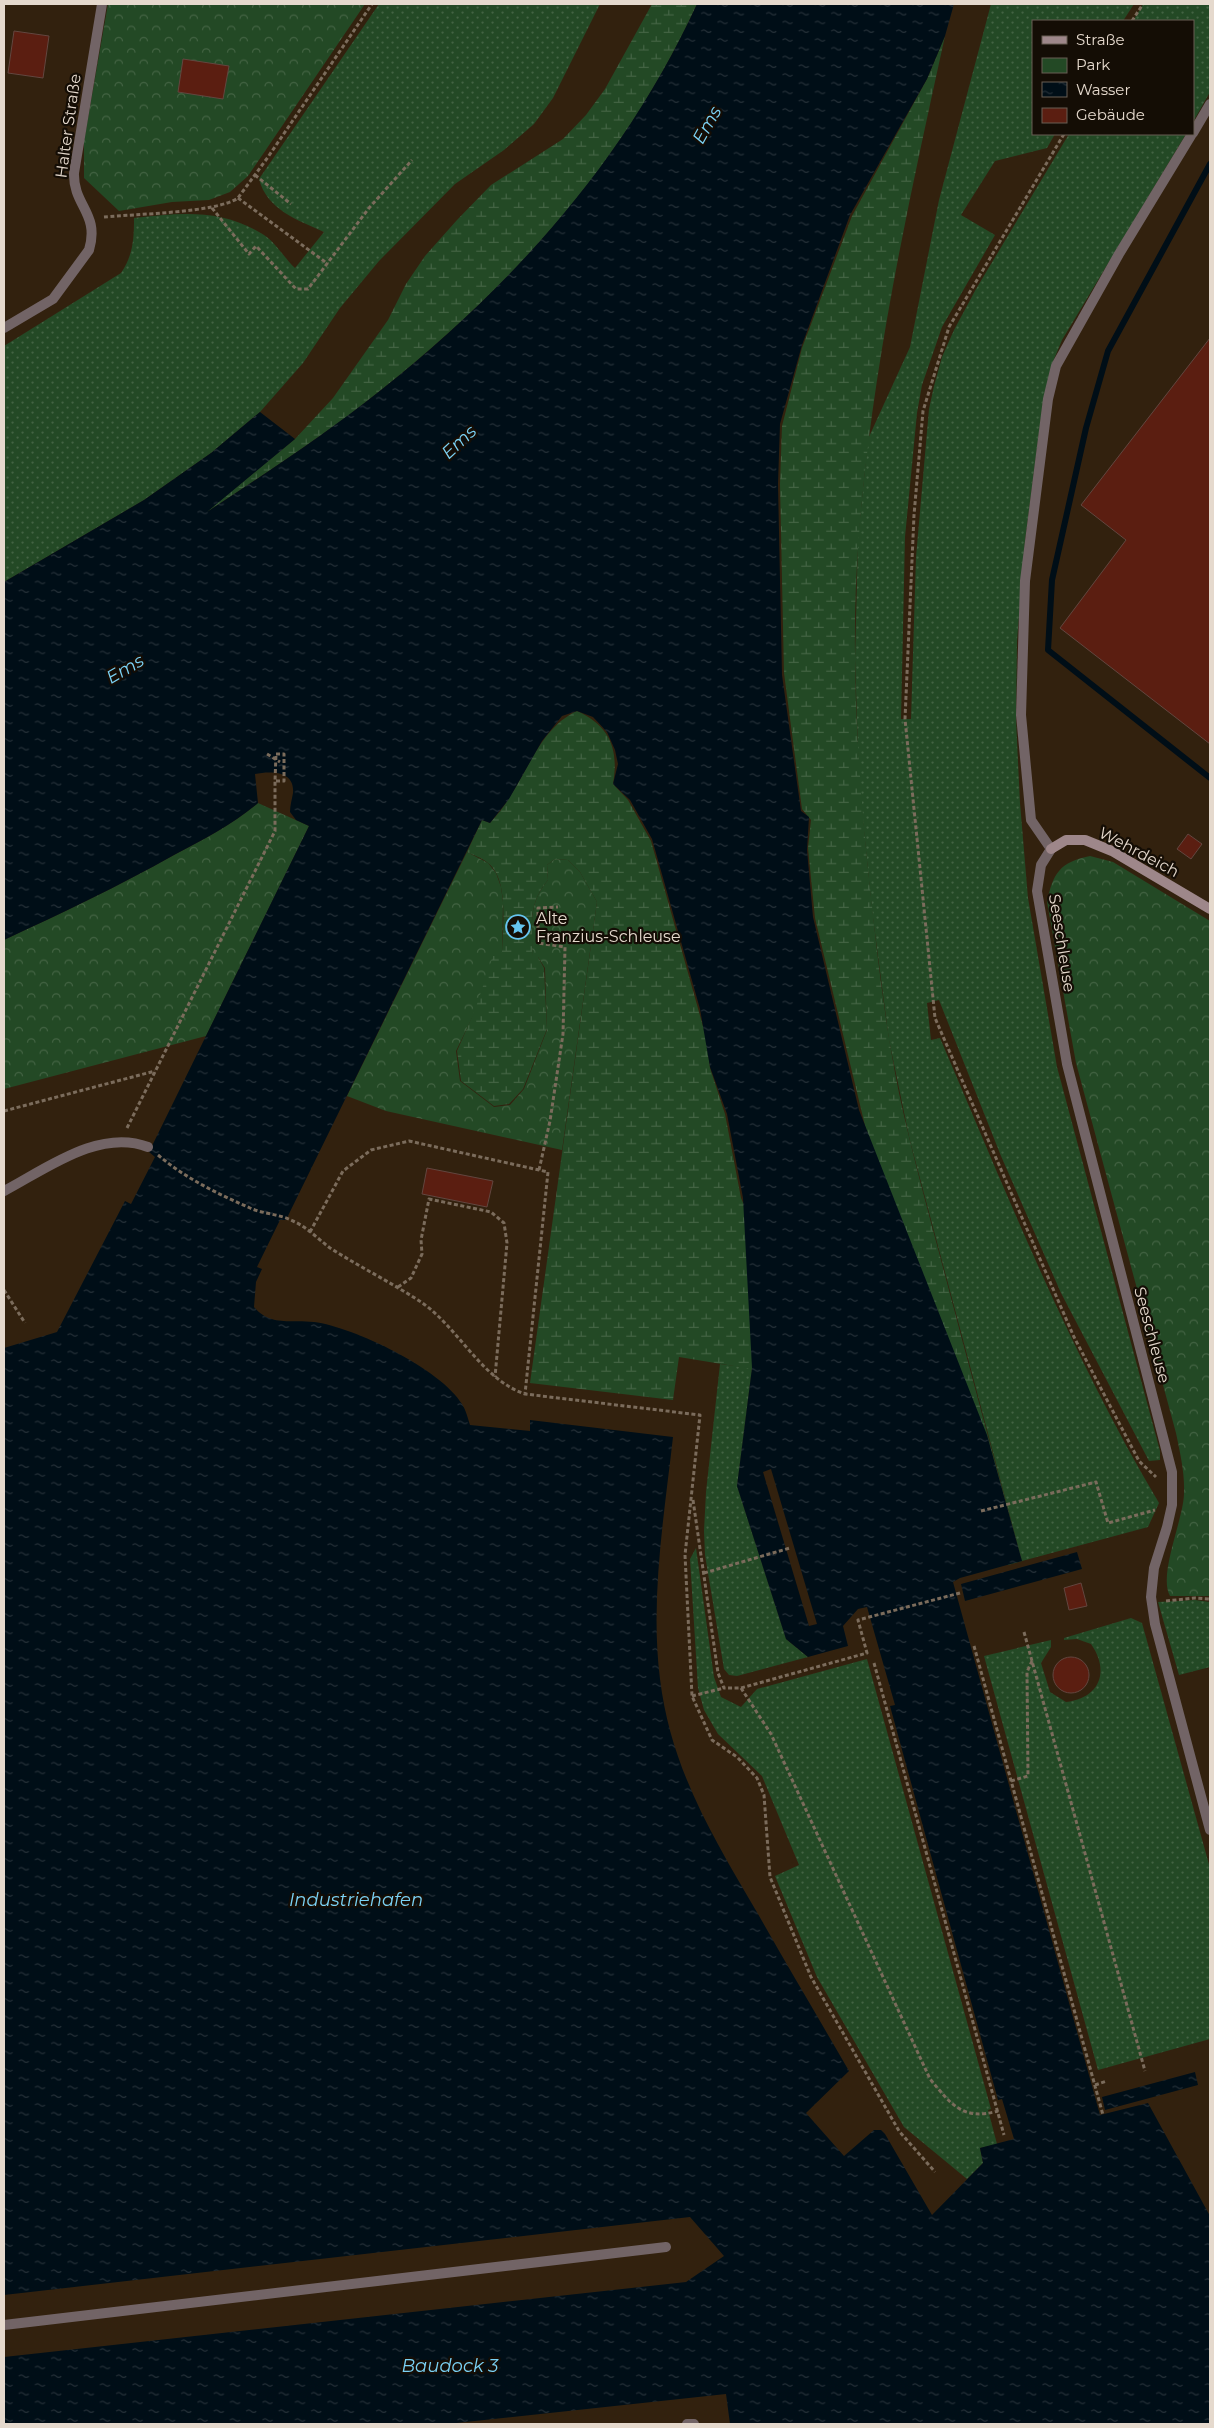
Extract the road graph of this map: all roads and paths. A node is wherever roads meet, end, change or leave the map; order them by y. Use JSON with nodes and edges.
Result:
{"nodes":[{"id":1,"x":102,"y":4,"type":"edge"},
{"id":2,"x":372,"y":4,"type":"edge"},
{"id":3,"x":1142,"y":4,"type":"edge"},
{"id":4,"x":1133,"y":20,"type":"edge"},
{"id":5,"x":1210,"y":104,"type":"edge"},
{"id":6,"x":1194,"y":132,"type":"edge"},
{"id":7,"x":1063,"y":135,"type":"edge"},
{"id":8,"x":1192,"y":135,"type":"edge"},
{"id":9,"x":412,"y":160,"type":"dead end"},
{"id":10,"x":255,"y":175,"type":"junction"},
{"id":11,"x":238,"y":198,"type":"junction"},
{"id":12,"x":291,"y":204,"type":"dead end"},
{"id":13,"x":212,"y":208,"type":"junction"},
{"id":14,"x":90,"y":218,"type":"junction"},
{"id":15,"x":328,"y":264,"type":"junction"},
{"id":16,"x":4,"y":328,"type":"edge"},
{"id":17,"x":267,"y":754,"type":"dead end"},
{"id":18,"x":280,"y":762,"type":"dead end"},
{"id":19,"x":276,"y":781,"type":"junction"},
{"id":20,"x":1051,"y":849,"type":"junction"},
{"id":21,"x":558,"y":907,"type":"dead end"},
{"id":22,"x":1210,"y":909,"type":"edge"},
{"id":23,"x":155,"y":1071,"type":"junction"},
{"id":24,"x":4,"y":1111,"type":"edge"},
{"id":25,"x":120,"y":1141,"type":"junction"},
{"id":26,"x":148,"y":1147,"type":"joint"},
{"id":27,"x":539,"y":1170,"type":"junction"},
{"id":28,"x":4,"y":1191,"type":"edge"},
{"id":29,"x":310,"y":1232,"type":"junction"},
{"id":30,"x":398,"y":1287,"type":"junction"},
{"id":31,"x":4,"y":1290,"type":"edge"},
{"id":32,"x":25,"y":1323,"type":"dead end"},
{"id":33,"x":495,"y":1377,"type":"junction"},
{"id":34,"x":525,"y":1394,"type":"junction"},
{"id":35,"x":1172,"y":1493,"type":"junction"},
{"id":36,"x":692,"y":1495,"type":"junction"},
{"id":37,"x":1172,"y":1505,"type":"junction"},
{"id":38,"x":981,"y":1511,"type":"dead end"},
{"id":39,"x":790,"y":1548,"type":"dead end"},
{"id":40,"x":704,"y":1573,"type":"junction"},
{"id":41,"x":960,"y":1593,"type":"dead end"},
{"id":42,"x":1151,"y":1597,"type":"junction"},
{"id":43,"x":1210,"y":1599,"type":"edge"},
{"id":44,"x":1024,"y":1632,"type":"dead end"},
{"id":45,"x":974,"y":1646,"type":"dead end"},
{"id":46,"x":1032,"y":1661,"type":"junction"},
{"id":47,"x":874,"y":1663,"type":"dead end"},
{"id":48,"x":724,"y":1688,"type":"junction"},
{"id":49,"x":741,"y":1688,"type":"junction"},
{"id":50,"x":692,"y":1696,"type":"junction"},
{"id":51,"x":1011,"y":1781,"type":"junction"},
{"id":52,"x":1210,"y":1830,"type":"edge"},
{"id":53,"x":1145,"y":2071,"type":"dead end"},
{"id":54,"x":1107,"y":2081,"type":"dead end"},
{"id":55,"x":1095,"y":2085,"type":"junction"},
{"id":56,"x":998,"y":2112,"type":"junction"},
{"id":57,"x":1103,"y":2115,"type":"dead end"},
{"id":58,"x":1004,"y":2135,"type":"dead end"},
{"id":59,"x":935,"y":2172,"type":"dead end"},
{"id":60,"x":666,"y":2247,"type":"dead end"},
{"id":61,"x":4,"y":2325,"type":"edge"},
{"id":62,"x":687,"y":2424,"type":"edge"},
{"id":63,"x":694,"y":2424,"type":"edge"}],
"edges":[{"from":1,"to":14,"type":"street","name":"Halter Straße"},
{"from":2,"to":10,"type":"path"},
{"from":3,"to":4,"type":"path"},
{"from":5,"to":6,"type":"street"},
{"from":7,"to":35,"type":"path"},
{"from":8,"to":20,"type":"street"},
{"from":9,"to":15,"type":"path"},
{"from":10,"to":11,"type":"path"},
{"from":10,"to":12,"type":"path"},
{"from":11,"to":13,"type":"path"},
{"from":11,"to":15,"type":"path"},
{"from":13,"to":14,"type":"path"},
{"from":13,"to":15,"type":"path"},
{"from":14,"to":16,"type":"street","name":"Halter Straße"},
{"from":17,"to":18,"type":"path"},
{"from":19,"to":19,"type":"path"},
{"from":19,"to":23,"type":"path"},
{"from":20,"to":22,"type":"street","name":"Wehrdeich"},
{"from":20,"to":35,"type":"street","name":"Seeschleuse"},
{"from":21,"to":27,"type":"path"},
{"from":23,"to":24,"type":"path"},
{"from":23,"to":25,"type":"path"},
{"from":25,"to":26,"type":"street"},
{"from":25,"to":28,"type":"street"},
{"from":26,"to":29,"type":"path"},
{"from":27,"to":29,"type":"path"},
{"from":27,"to":34,"type":"path"},
{"from":29,"to":30,"type":"path"},
{"from":30,"to":33,"type":"path"},
{"from":30,"to":33,"type":"path"},
{"from":31,"to":32,"type":"path"},
{"from":33,"to":34,"type":"path"},
{"from":34,"to":36,"type":"path"},
{"from":35,"to":37,"type":"street","name":"Seeschleuse"},
{"from":36,"to":40,"type":"path"},
{"from":36,"to":50,"type":"path"},
{"from":37,"to":38,"type":"path"},
{"from":37,"to":42,"type":"street","name":"Seeschleuse"},
{"from":39,"to":40,"type":"path"},
{"from":40,"to":48,"type":"path"},
{"from":41,"to":49,"type":"path"},
{"from":42,"to":43,"type":"path"},
{"from":42,"to":52,"type":"street","name":"Seeschleuse"},
{"from":44,"to":46,"type":"path"},
{"from":45,"to":51,"type":"path"},
{"from":46,"to":51,"type":"path"},
{"from":46,"to":53,"type":"path"},
{"from":47,"to":56,"type":"path"},
{"from":48,"to":49,"type":"path"},
{"from":48,"to":50,"type":"path"},
{"from":49,"to":56,"type":"path"},
{"from":50,"to":59,"type":"path"},
{"from":51,"to":55,"type":"path"},
{"from":54,"to":55,"type":"path"},
{"from":55,"to":57,"type":"path"},
{"from":56,"to":58,"type":"path"},
{"from":60,"to":61,"type":"street"},
{"from":62,"to":63,"type":"street"}]}
